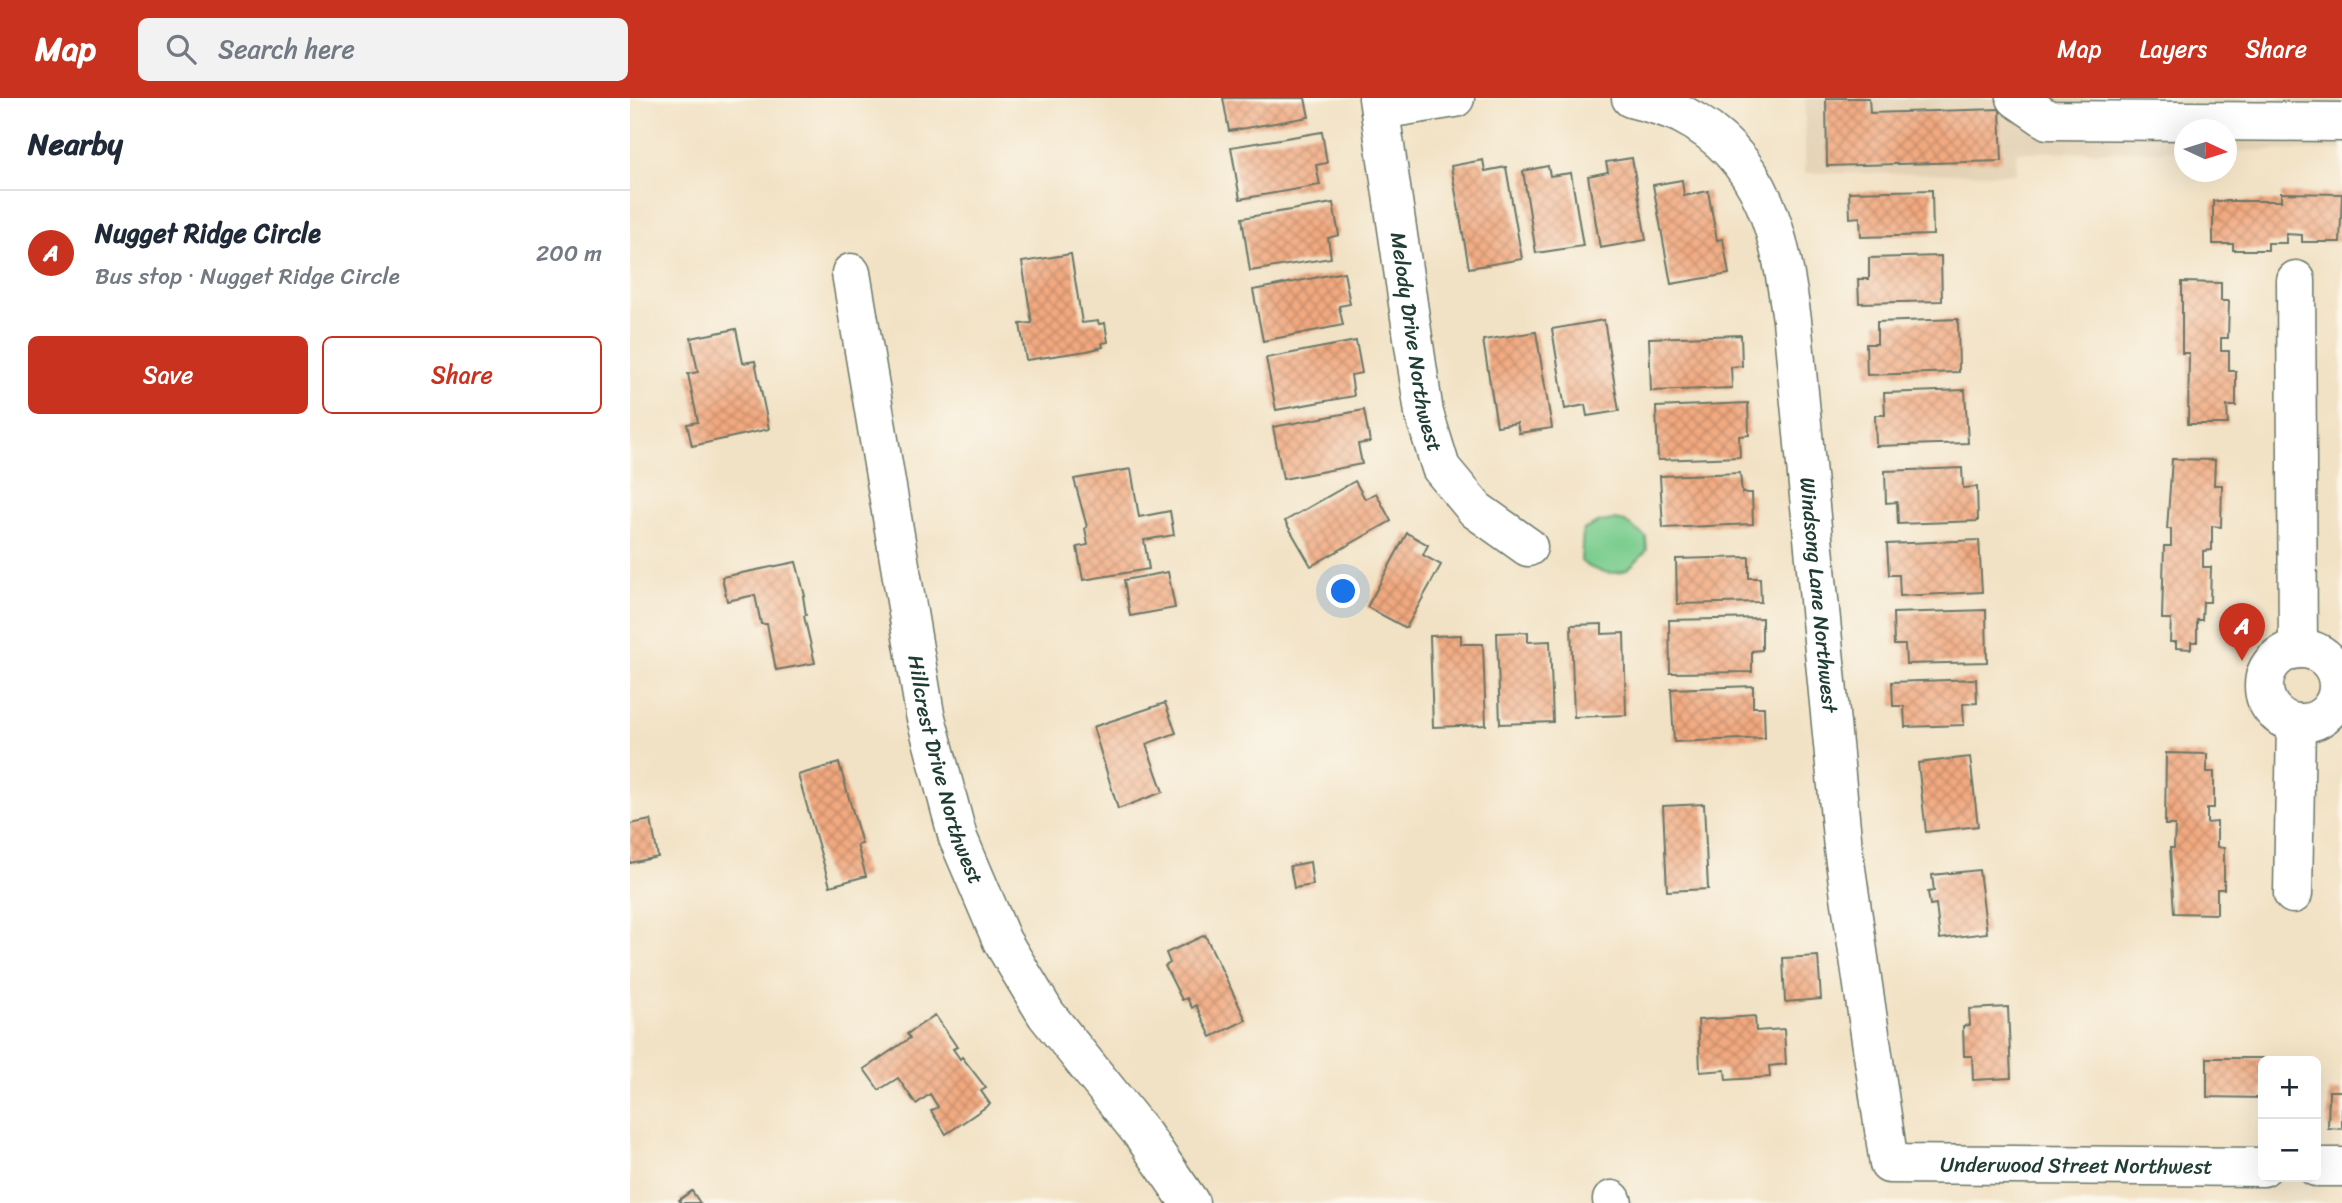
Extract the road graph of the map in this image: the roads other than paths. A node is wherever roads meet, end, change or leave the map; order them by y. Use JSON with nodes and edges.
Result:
{"nodes":[{"id":1,"x":1455,"y":98,"type":"edge"},
{"id":2,"x":1631,"y":98,"type":"edge"},
{"id":3,"x":2016,"y":98,"type":"edge"},
{"id":4,"x":1379,"y":104,"type":"edge"},
{"id":5,"x":2342,"y":122,"type":"edge"},
{"id":6,"x":851,"y":273,"type":"dead end"},
{"id":7,"x":2296,"y":280,"type":"dead end"},
{"id":8,"x":1528,"y":547,"type":"dead end"},
{"id":9,"x":2298,"y":649,"type":"junction"},
{"id":10,"x":2340,"y":686,"type":"edge"},
{"id":11,"x":2296,"y":723,"type":"junction"},
{"id":12,"x":2293,"y":894,"type":"dead end"},
{"id":13,"x":1889,"y":1164,"type":"joint"},
{"id":14,"x":2258,"y":1167,"type":"edge"},
{"id":15,"x":2321,"y":1167,"type":"edge"},
{"id":16,"x":2342,"y":1167,"type":"edge"},
{"id":17,"x":1190,"y":1203,"type":"edge"}],
"edges":[{"from":1,"to":4,"type":"street"},
{"from":2,"to":13,"type":"street","name":"Windsong Lane Northwest"},
{"from":3,"to":5,"type":"street"},
{"from":4,"to":8,"type":"street","name":"Melody Drive Northwest"},
{"from":6,"to":17,"type":"street","name":"Hillcrest Drive Northwest"},
{"from":7,"to":9,"type":"street"},
{"from":9,"to":10,"type":"street"},
{"from":9,"to":11,"type":"street"},
{"from":10,"to":11,"type":"street"},
{"from":11,"to":12,"type":"street"},
{"from":13,"to":14,"type":"street","name":"Underwood Street Northwest"},
{"from":15,"to":16,"type":"street"}]}
